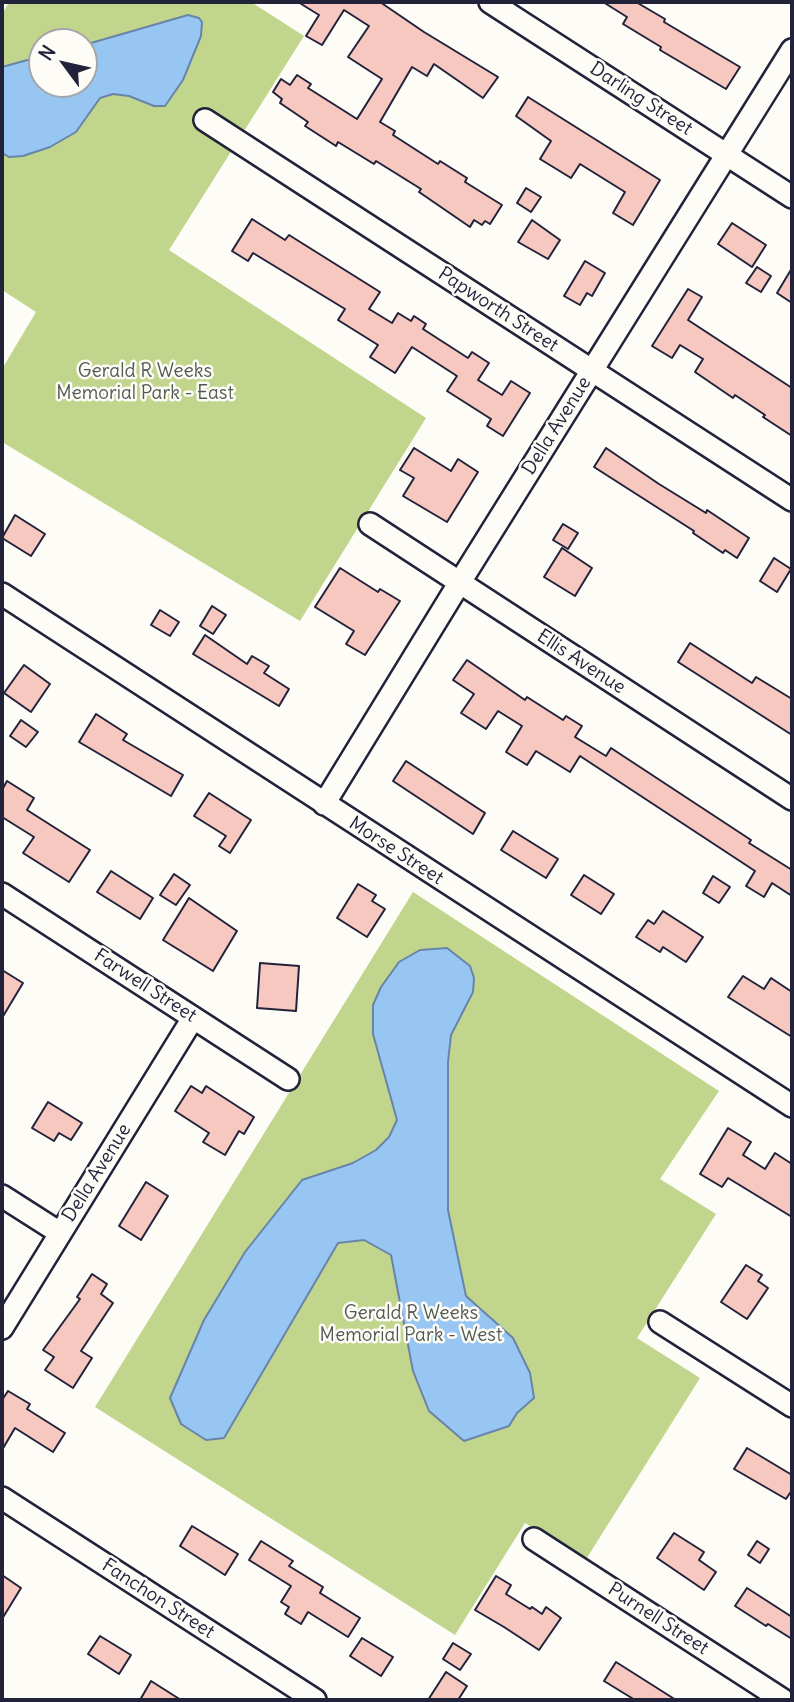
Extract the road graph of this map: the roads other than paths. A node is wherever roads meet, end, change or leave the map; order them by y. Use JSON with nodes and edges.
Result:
{"nodes":[{"id":1,"x":490,"y":2,"type":"edge"},
{"id":2,"x":792,"y":50,"type":"edge"},
{"id":3,"x":205,"y":120,"type":"dead end"},
{"id":4,"x":728,"y":155,"type":"junction"},
{"id":5,"x":792,"y":197,"type":"edge"},
{"id":6,"x":592,"y":370,"type":"junction"},
{"id":7,"x":792,"y":500,"type":"edge"},
{"id":8,"x":370,"y":524,"type":"dead end"},
{"id":9,"x":460,"y":582,"type":"junction"},
{"id":10,"x":2,"y":594,"type":"edge"},
{"id":11,"x":792,"y":799,"type":"edge"},
{"id":12,"x":324,"y":804,"type":"junction"},
{"id":13,"x":2,"y":894,"type":"edge"},
{"id":14,"x":193,"y":1018,"type":"junction"},
{"id":15,"x":288,"y":1079,"type":"dead end"},
{"id":16,"x":792,"y":1106,"type":"edge"},
{"id":17,"x":2,"y":1196,"type":"edge"},
{"id":18,"x":60,"y":1233,"type":"junction"},
{"id":19,"x":660,"y":1322,"type":"dead end"},
{"id":20,"x":2,"y":1328,"type":"edge"},
{"id":21,"x":792,"y":1406,"type":"edge"},
{"id":22,"x":2,"y":1498,"type":"edge"},
{"id":23,"x":534,"y":1539,"type":"dead end"},
{"id":24,"x":315,"y":1700,"type":"edge"},
{"id":25,"x":783,"y":1700,"type":"edge"}],
"edges":[{"from":1,"to":4,"type":"street","name":"Darling Street"},
{"from":2,"to":4,"type":"street","name":"Della Avenue"},
{"from":3,"to":6,"type":"street","name":"Papworth Street"},
{"from":4,"to":5,"type":"street","name":"Darling Street"},
{"from":4,"to":6,"type":"street","name":"Della Avenue"},
{"from":6,"to":7,"type":"street","name":"Papworth Street"},
{"from":6,"to":9,"type":"street","name":"Della Avenue"},
{"from":8,"to":9,"type":"street","name":"Ellis Avenue"},
{"from":9,"to":11,"type":"street","name":"Ellis Avenue"},
{"from":9,"to":12,"type":"street","name":"Della Avenue"},
{"from":10,"to":12,"type":"street","name":"Morse Street"},
{"from":12,"to":16,"type":"street","name":"Morse Street"},
{"from":13,"to":14,"type":"street","name":"Farwell Street"},
{"from":14,"to":15,"type":"street","name":"Farwell Street"},
{"from":14,"to":18,"type":"street","name":"Della Avenue"},
{"from":17,"to":18,"type":"street"},
{"from":18,"to":20,"type":"street","name":"Della Avenue"},
{"from":19,"to":21,"type":"street"},
{"from":22,"to":24,"type":"street","name":"Fanchon Street"},
{"from":23,"to":25,"type":"street","name":"Purnell Street"}]}
